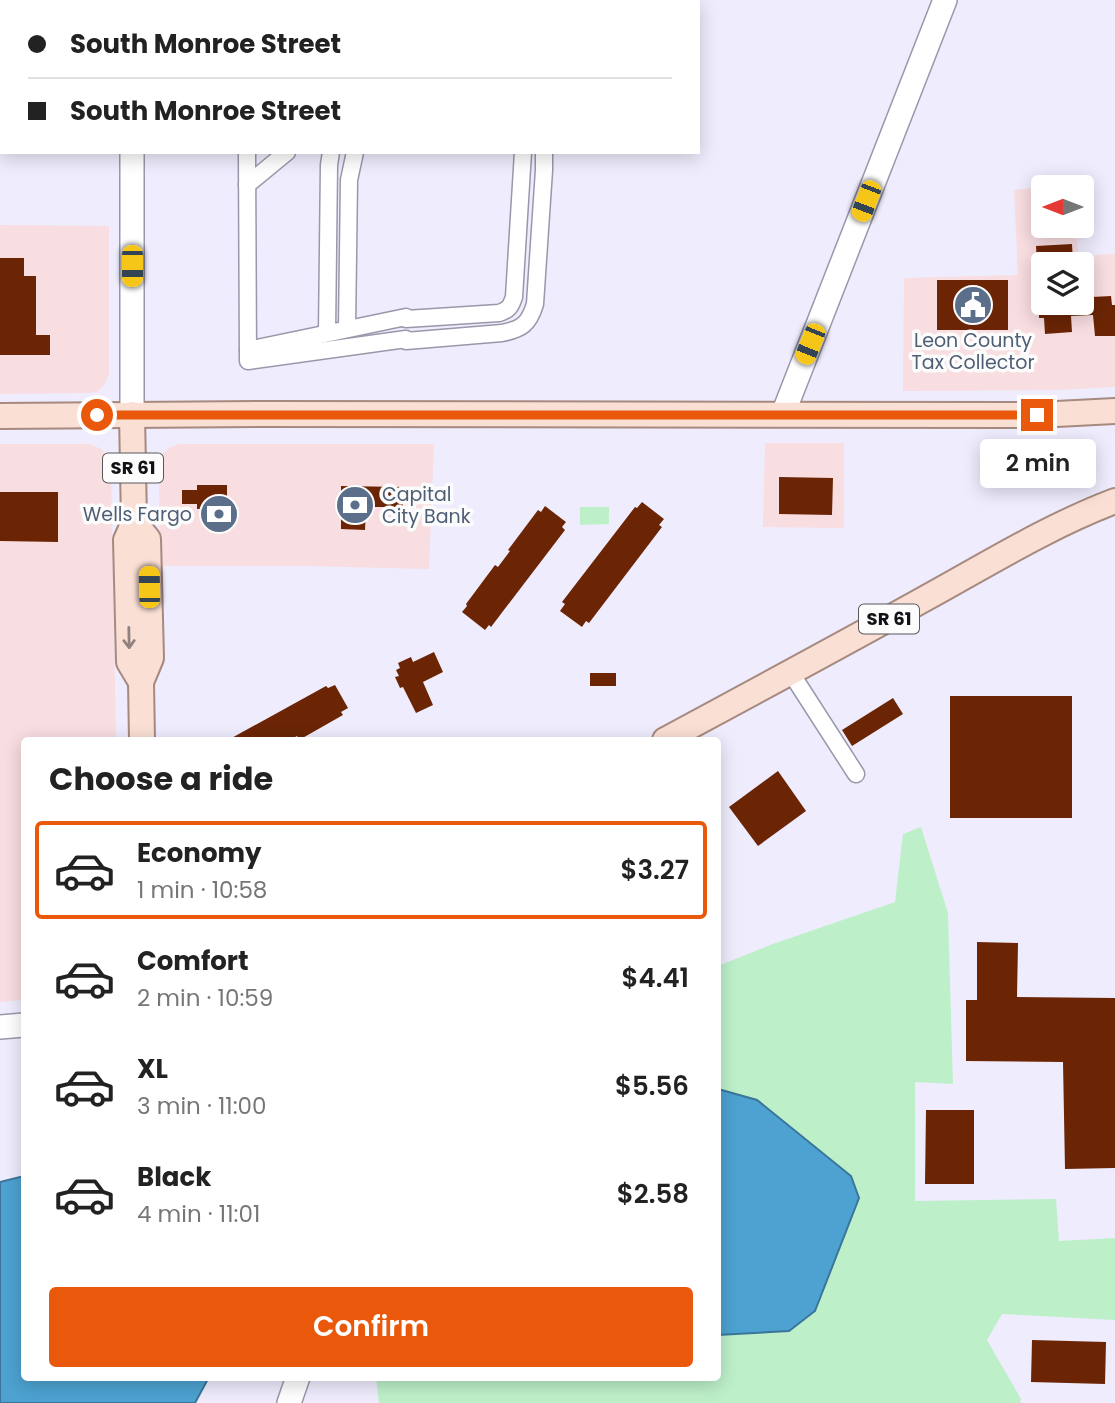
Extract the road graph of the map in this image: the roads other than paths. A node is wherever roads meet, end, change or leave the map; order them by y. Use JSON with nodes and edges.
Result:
{"nodes":[{"id":1,"x":944,"y":0,"type":"edge"},
{"id":2,"x":132,"y":154,"type":"edge"},
{"id":3,"x":247,"y":154,"type":"edge"},
{"id":4,"x":285,"y":154,"type":"edge"},
{"id":5,"x":331,"y":154,"type":"edge"},
{"id":6,"x":355,"y":154,"type":"edge"},
{"id":7,"x":523,"y":154,"type":"edge"},
{"id":8,"x":544,"y":154,"type":"edge"},
{"id":9,"x":247,"y":185,"type":"junction"},
{"id":10,"x":347,"y":329,"type":"junction"},
{"id":11,"x":327,"y":333,"type":"junction"},
{"id":12,"x":248,"y":350,"type":"junction"},
{"id":13,"x":1115,"y":411,"type":"edge"},
{"id":14,"x":132,"y":414,"type":"junction"},
{"id":15,"x":783,"y":414,"type":"junction"},
{"id":16,"x":0,"y":416,"type":"edge"},
{"id":17,"x":1115,"y":501,"type":"edge"},
{"id":18,"x":791,"y":673,"type":"junction"},
{"id":19,"x":142,"y":737,"type":"edge"},
{"id":20,"x":671,"y":737,"type":"edge"},
{"id":21,"x":856,"y":774,"type":"dead end"},
{"id":22,"x":21,"y":1025,"type":"edge"},
{"id":23,"x":0,"y":1027,"type":"edge"},
{"id":24,"x":297,"y":1381,"type":"edge"},
{"id":25,"x":289,"y":1403,"type":"edge"}],
"edges":[{"from":1,"to":15,"type":"street"},
{"from":2,"to":14,"type":"street"},
{"from":3,"to":9,"type":"street"},
{"from":4,"to":9,"type":"street"},
{"from":5,"to":11,"type":"street"},
{"from":6,"to":10,"type":"street"},
{"from":7,"to":10,"type":"street"},
{"from":8,"to":12,"type":"street"},
{"from":9,"to":12,"type":"street"},
{"from":10,"to":11,"type":"street"},
{"from":11,"to":12,"type":"street"},
{"from":13,"to":15,"type":"main road"},
{"from":14,"to":15,"type":"main road"},
{"from":14,"to":16,"type":"main road"},
{"from":14,"to":19,"type":"main road","number":"SR 61"},
{"from":17,"to":18,"type":"main road","number":"SR 61"},
{"from":18,"to":20,"type":"main road","number":"SR 61"},
{"from":18,"to":21,"type":"street"},
{"from":22,"to":23,"type":"street"},
{"from":24,"to":25,"type":"street"}]}
